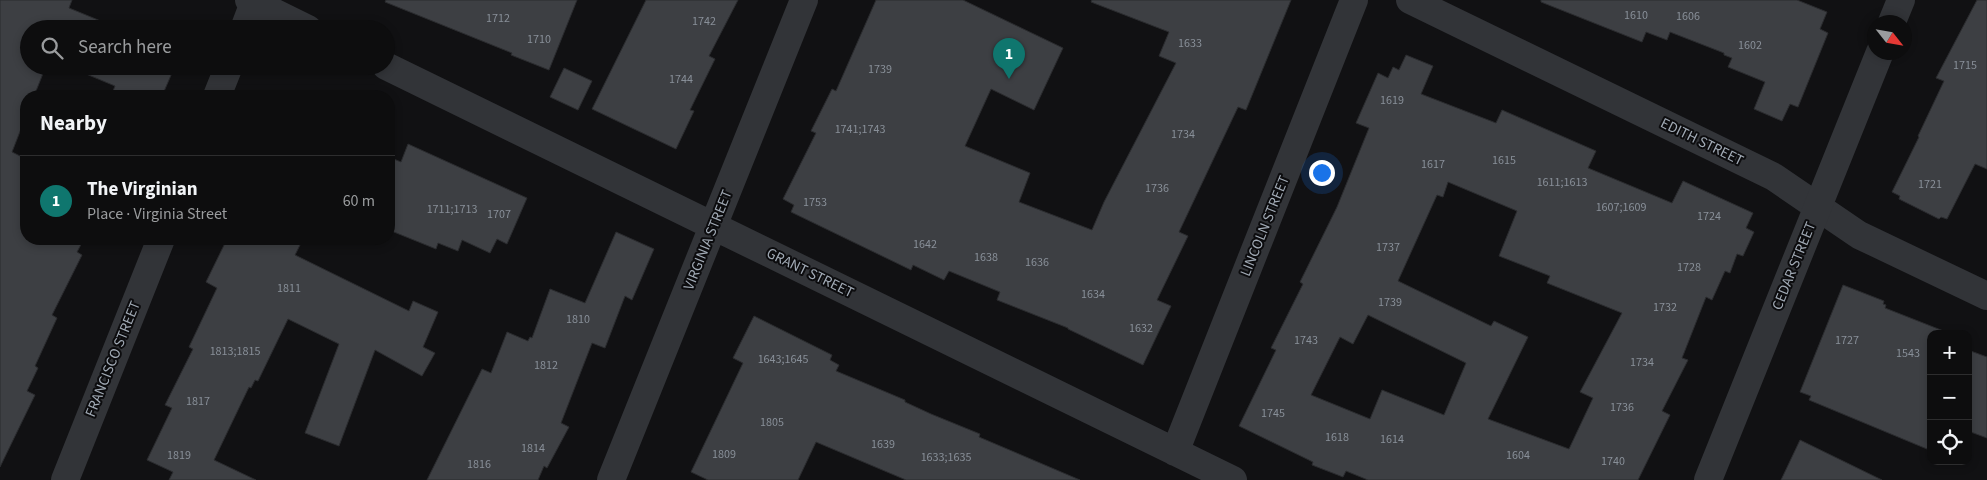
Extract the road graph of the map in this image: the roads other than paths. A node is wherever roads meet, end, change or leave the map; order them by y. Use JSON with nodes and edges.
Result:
{"nodes":[{"id":1,"x":804,"y":0,"type":"edge"},
{"id":2,"x":1354,"y":0,"type":"edge"},
{"id":3,"x":1410,"y":0,"type":"edge"},
{"id":4,"x":1901,"y":0,"type":"edge"},
{"id":5,"x":253,"y":1,"type":"edge"},
{"id":6,"x":1895,"y":15,"type":"edge"},
{"id":7,"x":247,"y":20,"type":"edge"},
{"id":8,"x":290,"y":20,"type":"edge"},
{"id":9,"x":1877,"y":60,"type":"edge"},
{"id":10,"x":395,"y":70,"type":"edge"},
{"id":11,"x":225,"y":75,"type":"edge"},
{"id":12,"x":219,"y":90,"type":"edge"},
{"id":13,"x":1818,"y":207,"type":"junction"},
{"id":14,"x":714,"y":226,"type":"junction"},
{"id":15,"x":159,"y":245,"type":"edge"},
{"id":16,"x":1987,"y":296,"type":"edge"},
{"id":17,"x":1175,"y":452,"type":"junction"},
{"id":18,"x":65,"y":480,"type":"edge"},
{"id":19,"x":611,"y":480,"type":"edge"},
{"id":20,"x":1233,"y":480,"type":"edge"},
{"id":21,"x":1708,"y":480,"type":"edge"}],
"edges":[{"from":1,"to":14,"type":"street","name":"VIRGINIA STREET"},
{"from":2,"to":17,"type":"street","name":"LINCOLN STREET"},
{"from":3,"to":13,"type":"street","name":"EDITH STREET"},
{"from":4,"to":6,"type":"street"},
{"from":5,"to":7,"type":"street"},
{"from":5,"to":8,"type":"street"},
{"from":9,"to":13,"type":"street","name":"CEDAR STREET"},
{"from":10,"to":14,"type":"street","name":"GRANT STREET"},
{"from":11,"to":12,"type":"street"},
{"from":13,"to":16,"type":"street","name":"EDITH STREET"},
{"from":13,"to":21,"type":"street","name":"CEDAR STREET"},
{"from":14,"to":17,"type":"street","name":"GRANT STREET"},
{"from":14,"to":19,"type":"street","name":"VIRGINIA STREET"},
{"from":15,"to":18,"type":"street","name":"FRANCISCO STREET"},
{"from":17,"to":20,"type":"street","name":"GRANT STREET"}]}
